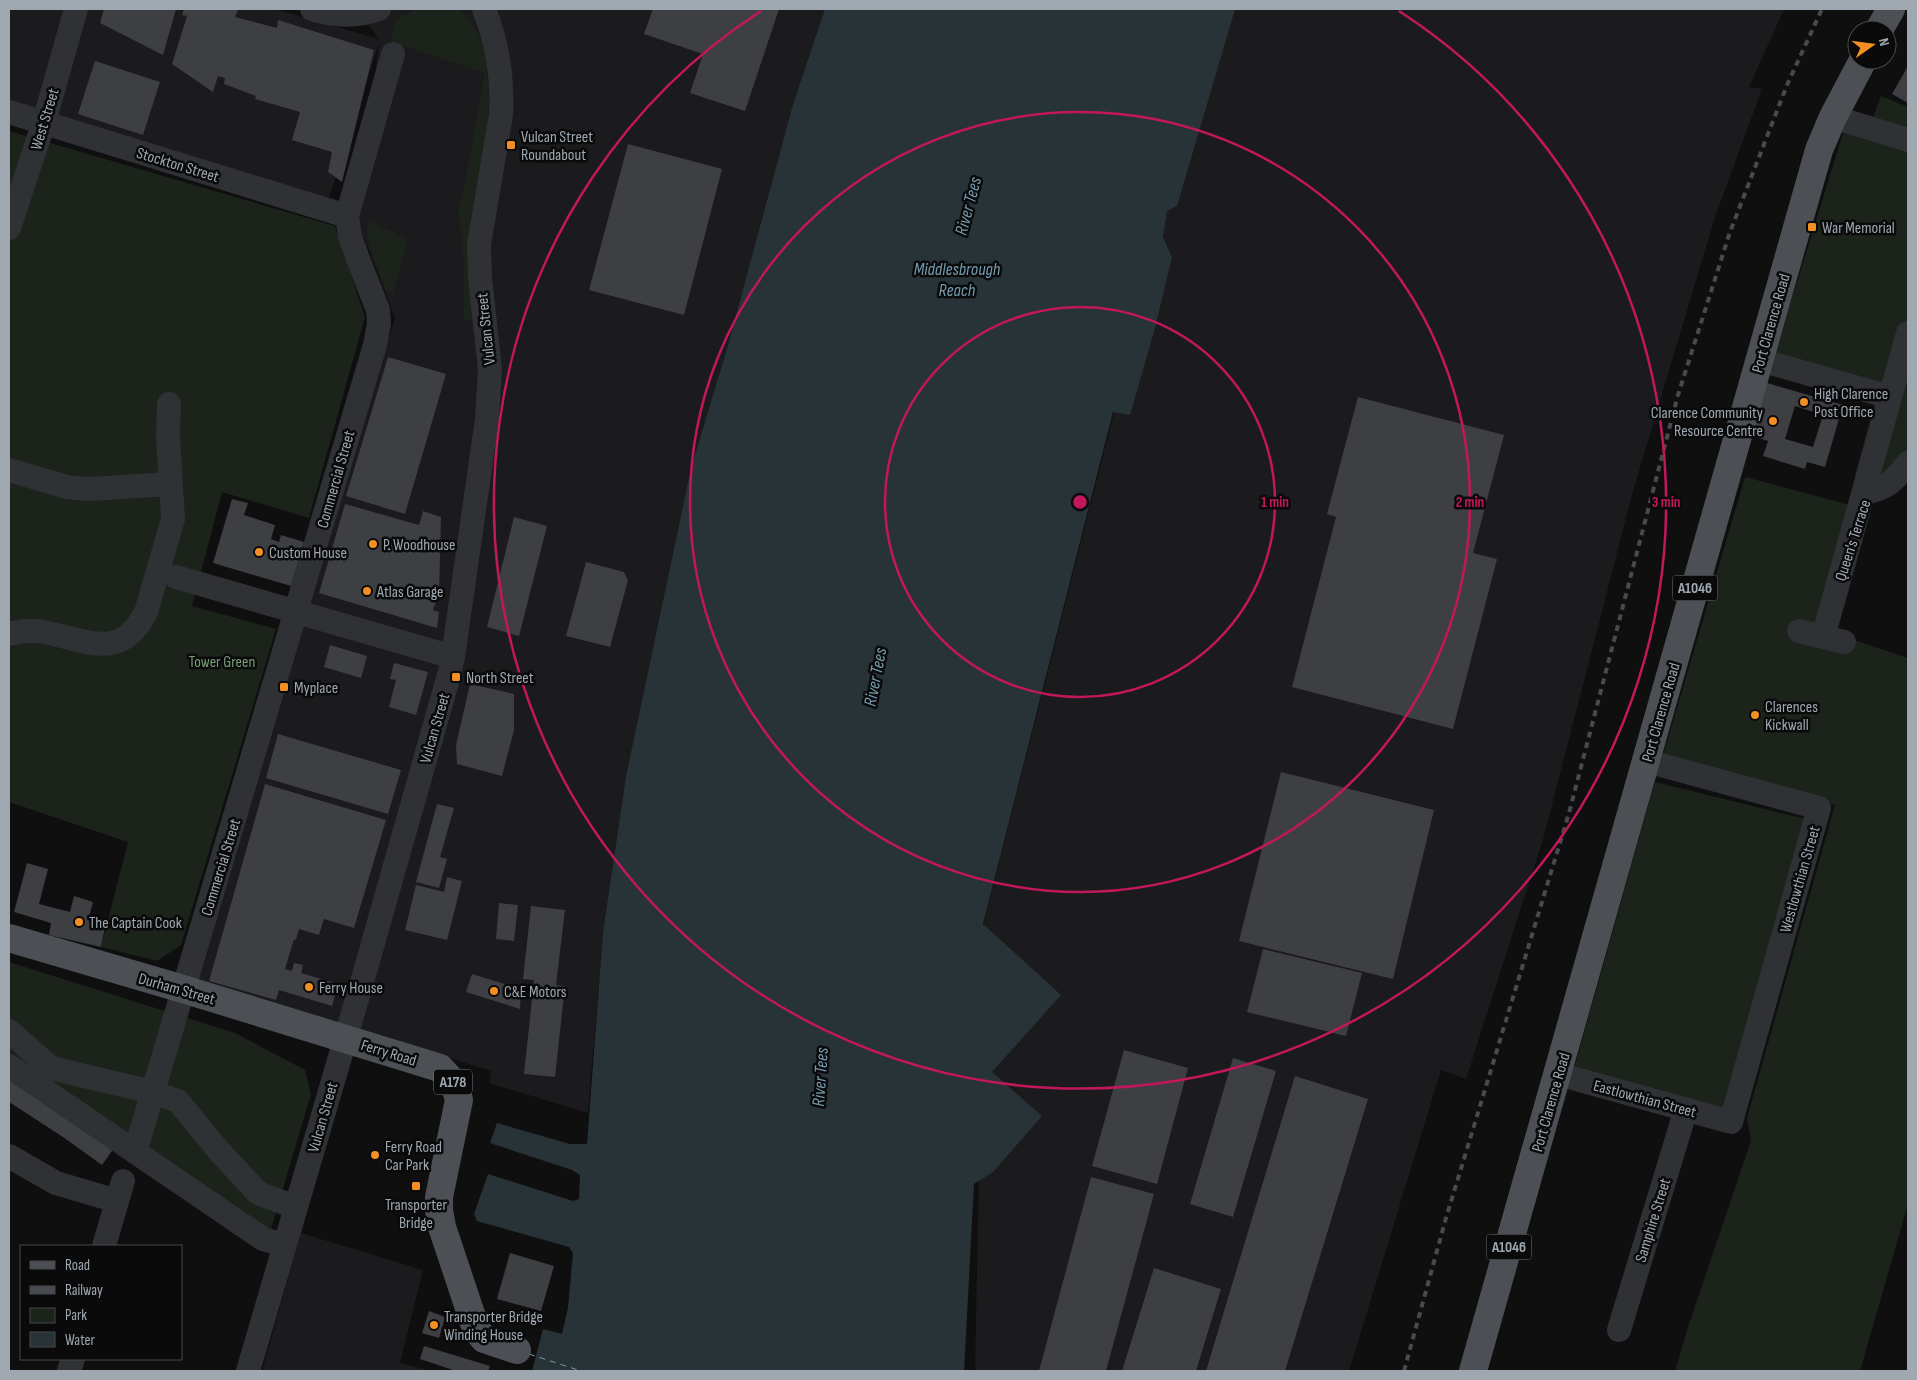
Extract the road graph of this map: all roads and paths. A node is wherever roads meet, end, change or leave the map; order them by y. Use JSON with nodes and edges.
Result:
{"nodes":[{"id":1,"x":76,"y":9,"type":"edge"},
{"id":2,"x":312,"y":9,"type":"edge"},
{"id":3,"x":379,"y":9,"type":"edge"},
{"id":4,"x":484,"y":9,"type":"edge"},
{"id":5,"x":1891,"y":9,"type":"edge"},
{"id":6,"x":1885,"y":20,"type":"edge"},
{"id":7,"x":393,"y":54,"type":"dead end"},
{"id":8,"x":1858,"y":70,"type":"edge"},
{"id":9,"x":9,"y":112,"type":"edge"},
{"id":10,"x":1833,"y":117,"type":"junction"},
{"id":11,"x":44,"y":122,"type":"junction"},
{"id":12,"x":1908,"y":140,"type":"edge"},
{"id":13,"x":347,"y":216,"type":"junction"},
{"id":14,"x":9,"y":228,"type":"edge"},
{"id":15,"x":1908,"y":333,"type":"edge"},
{"id":16,"x":1760,"y":360,"type":"junction"},
{"id":17,"x":1890,"y":398,"type":"junction"},
{"id":18,"x":169,"y":404,"type":"dead end"},
{"id":19,"x":1908,"y":464,"type":"edge"},
{"id":20,"x":9,"y":470,"type":"edge"},
{"id":21,"x":170,"y":484,"type":"junction"},
{"id":22,"x":1864,"y":493,"type":"junction"},
{"id":23,"x":176,"y":577,"type":"dead end"},
{"id":24,"x":296,"y":612,"type":"junction"},
{"id":25,"x":1799,"y":631,"type":"dead end"},
{"id":26,"x":9,"y":634,"type":"edge"},
{"id":27,"x":453,"y":657,"type":"junction"},
{"id":28,"x":1646,"y":761,"type":"junction"},
{"id":29,"x":9,"y":938,"type":"edge"},
{"id":30,"x":183,"y":989,"type":"junction"},
{"id":31,"x":9,"y":1031,"type":"edge"},
{"id":32,"x":345,"y":1039,"type":"junction"},
{"id":33,"x":9,"y":1066,"type":"edge"},
{"id":34,"x":1558,"y":1074,"type":"junction"},
{"id":35,"x":152,"y":1092,"type":"junction"},
{"id":36,"x":1686,"y":1109,"type":"junction"},
{"id":37,"x":1731,"y":1122,"type":"joint"},
{"id":38,"x":134,"y":1152,"type":"junction"},
{"id":39,"x":9,"y":1156,"type":"edge"},
{"id":40,"x":296,"y":1207,"type":"junction"},
{"id":41,"x":104,"y":1245,"type":"edge"},
{"id":42,"x":284,"y":1245,"type":"junction"},
{"id":43,"x":1619,"y":1330,"type":"dead end"},
{"id":44,"x":517,"y":1350,"type":"dead end"},
{"id":45,"x":248,"y":1371,"type":"edge"},
{"id":46,"x":1473,"y":1371,"type":"edge"}],
"edges":[{"from":1,"to":11,"type":"street","name":"West Street"},
{"from":2,"to":3,"type":"street"},
{"from":4,"to":27,"type":"street","name":"Vulcan Street"},
{"from":5,"to":6,"type":"main road"},
{"from":7,"to":13,"type":"street","name":"Commercial Street"},
{"from":8,"to":10,"type":"main road","name":"Port Clarence Road","number":"A1046"},
{"from":9,"to":11,"type":"street","name":"Stockton Street"},
{"from":10,"to":12,"type":"street"},
{"from":10,"to":16,"type":"main road","name":"Port Clarence Road","number":"A1046"},
{"from":11,"to":13,"type":"street","name":"Stockton Street"},
{"from":11,"to":14,"type":"street","name":"West Street"},
{"from":13,"to":24,"type":"street","name":"Commercial Street"},
{"from":15,"to":17,"type":"street"},
{"from":16,"to":17,"type":"street"},
{"from":16,"to":28,"type":"main road","name":"Port Clarence Road","number":"A1046"},
{"from":17,"to":22,"type":"street"},
{"from":18,"to":21,"type":"street"},
{"from":19,"to":22,"type":"street","name":"Queen's Terrace"},
{"from":20,"to":21,"type":"street"},
{"from":21,"to":26,"type":"street"},
{"from":22,"to":25,"type":"street","name":"Queen's Terrace"},
{"from":23,"to":24,"type":"street"},
{"from":24,"to":27,"type":"street"},
{"from":24,"to":30,"type":"street","name":"Commercial Street"},
{"from":27,"to":32,"type":"street","name":"Vulcan Street"},
{"from":28,"to":34,"type":"main road","name":"Port Clarence Road","number":"A1046"},
{"from":28,"to":37,"type":"street","name":"Westlowthian Street"},
{"from":29,"to":30,"type":"main road","name":"Durham Street","number":"A178"},
{"from":30,"to":32,"type":"main road","name":"Durham Street","number":"A178"},
{"from":30,"to":35,"type":"street","name":"Commercial Street"},
{"from":31,"to":35,"type":"street"},
{"from":32,"to":40,"type":"street","name":"Vulcan Street"},
{"from":32,"to":44,"type":"main road","name":"Ferry Road","number":"A178"},
{"from":33,"to":38,"type":"street"},
{"from":34,"to":36,"type":"street","name":"Eastlowthian Street"},
{"from":34,"to":46,"type":"main road","name":"Port Clarence Road","number":"A1046"},
{"from":35,"to":38,"type":"street","name":"Commercial Street"},
{"from":35,"to":40,"type":"street"},
{"from":36,"to":37,"type":"street","name":"Eastlowthian Street"},
{"from":36,"to":43,"type":"street","name":"Samphire Street"},
{"from":38,"to":42,"type":"street"},
{"from":39,"to":41,"type":"street"},
{"from":40,"to":42,"type":"street","name":"Vulcan Street"},
{"from":42,"to":45,"type":"street","name":"Vulcan Street"}]}
